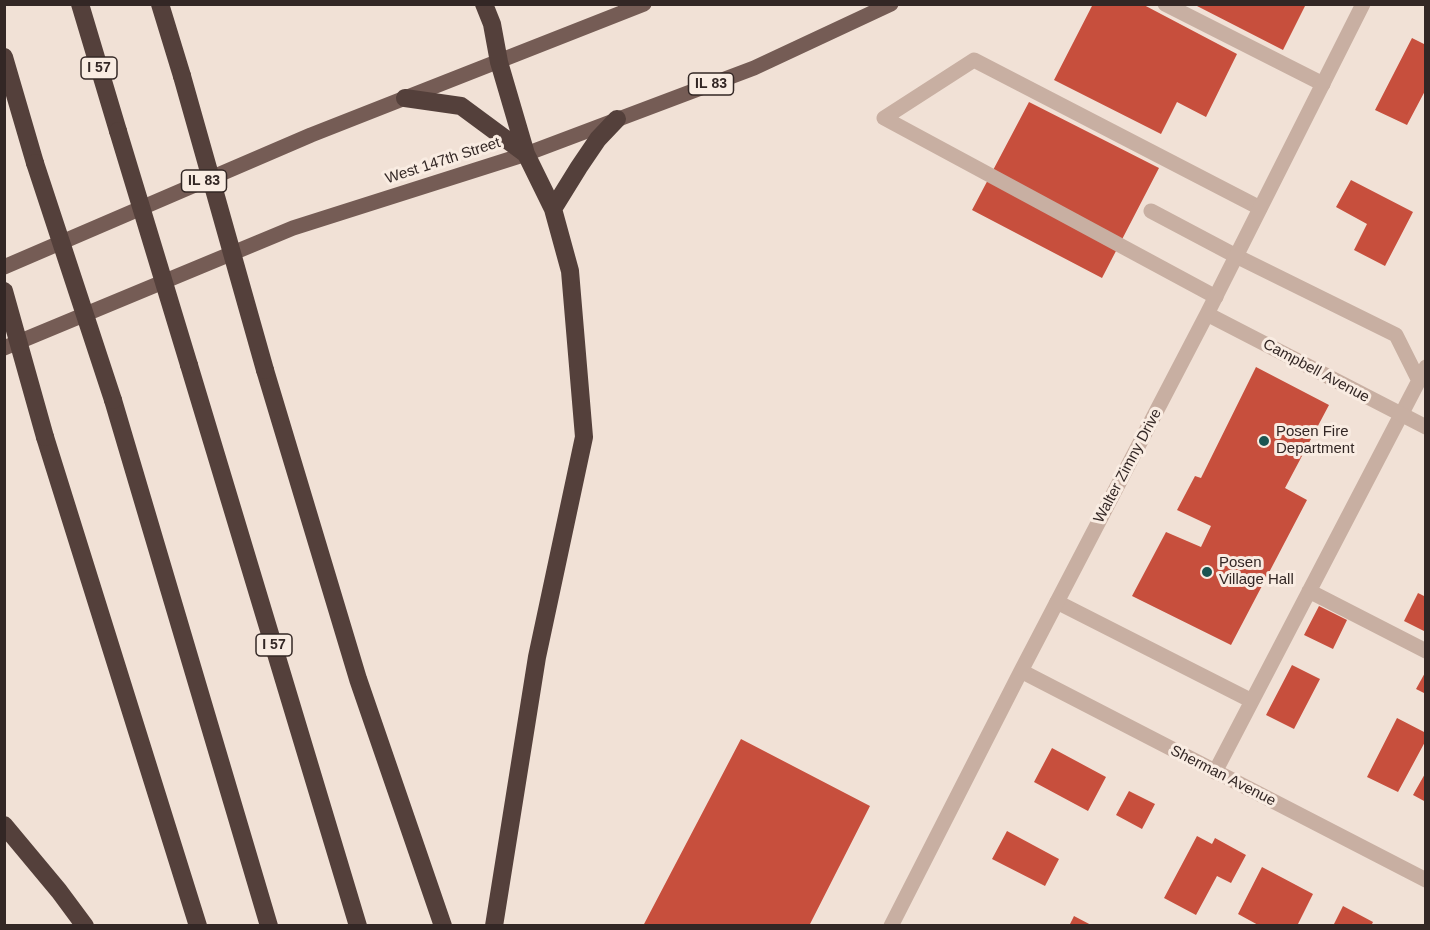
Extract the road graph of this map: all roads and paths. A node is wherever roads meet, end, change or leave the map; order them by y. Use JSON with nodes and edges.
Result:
{"nodes":[{"id":1,"x":80,"y":4,"type":"edge"},
{"id":2,"x":160,"y":4,"type":"edge"},
{"id":3,"x":484,"y":4,"type":"edge"},
{"id":4,"x":644,"y":4,"type":"edge"},
{"id":5,"x":891,"y":4,"type":"edge"},
{"id":6,"x":1165,"y":4,"type":"edge"},
{"id":7,"x":1363,"y":4,"type":"edge"},
{"id":8,"x":4,"y":57,"type":"edge"},
{"id":9,"x":500,"y":62,"type":"junction"},
{"id":10,"x":1323,"y":84,"type":"junction"},
{"id":11,"x":405,"y":98,"type":"junction"},
{"id":12,"x":617,"y":119,"type":"junction"},
{"id":13,"x":526,"y":154,"type":"junction"},
{"id":14,"x":1260,"y":208,"type":"junction"},
{"id":15,"x":553,"y":209,"type":"junction"},
{"id":16,"x":1151,"y":211,"type":"dead end"},
{"id":17,"x":1236,"y":256,"type":"junction"},
{"id":18,"x":4,"y":267,"type":"edge"},
{"id":19,"x":4,"y":291,"type":"edge"},
{"id":20,"x":1216,"y":297,"type":"junction"},
{"id":21,"x":1207,"y":314,"type":"junction"},
{"id":22,"x":4,"y":348,"type":"edge"},
{"id":23,"x":1422,"y":374,"type":"edge"},
{"id":24,"x":1401,"y":415,"type":"junction"},
{"id":25,"x":1425,"y":427,"type":"edge"},
{"id":26,"x":1309,"y":591,"type":"junction"},
{"id":27,"x":1057,"y":602,"type":"junction"},
{"id":28,"x":1425,"y":651,"type":"edge"},
{"id":29,"x":1021,"y":671,"type":"junction"},
{"id":30,"x":1252,"y":701,"type":"junction"},
{"id":31,"x":1215,"y":772,"type":"junction"},
{"id":32,"x":4,"y":825,"type":"edge"},
{"id":33,"x":1425,"y":880,"type":"edge"},
{"id":34,"x":85,"y":926,"type":"edge"},
{"id":35,"x":198,"y":926,"type":"edge"},
{"id":36,"x":269,"y":926,"type":"edge"},
{"id":37,"x":358,"y":926,"type":"edge"},
{"id":38,"x":443,"y":926,"type":"edge"},
{"id":39,"x":494,"y":926,"type":"edge"},
{"id":40,"x":891,"y":926,"type":"edge"}],
"edges":[{"from":1,"to":37,"type":"highway","number":"I 57","bridge":true},
{"from":2,"to":38,"type":"highway","bridge":true},
{"from":3,"to":9,"type":"highway"},
{"from":4,"to":9,"type":"main road","number":"IL 83"},
{"from":5,"to":12,"type":"main road","name":"West 147th Street","number":"IL 83"},
{"from":6,"to":10,"type":"street"},
{"from":7,"to":10,"type":"street","name":"Walter Zimny Drive"},
{"from":8,"to":36,"type":"highway","bridge":true},
{"from":9,"to":11,"type":"main road","number":"IL 83"},
{"from":9,"to":13,"type":"highway"},
{"from":10,"to":14,"type":"street","name":"Walter Zimny Drive"},
{"from":11,"to":13,"type":"highway"},
{"from":11,"to":18,"type":"main road","number":"IL 83"},
{"from":12,"to":13,"type":"main road","name":"West 147th Street","number":"IL 83"},
{"from":12,"to":15,"type":"highway"},
{"from":13,"to":15,"type":"highway"},
{"from":13,"to":22,"type":"main road","name":"West 147th Street","number":"IL 83"},
{"from":14,"to":17,"type":"street","name":"Walter Zimny Drive"},
{"from":14,"to":20,"type":"street"},
{"from":15,"to":39,"type":"highway"},
{"from":16,"to":17,"type":"street"},
{"from":17,"to":20,"type":"street","name":"Walter Zimny Drive"},
{"from":17,"to":23,"type":"street"},
{"from":19,"to":35,"type":"highway","bridge":true},
{"from":20,"to":21,"type":"street","name":"Walter Zimny Drive"},
{"from":21,"to":24,"type":"street","name":"Campbell Avenue"},
{"from":21,"to":27,"type":"street","name":"Walter Zimny Drive"},
{"from":23,"to":24,"type":"street"},
{"from":24,"to":25,"type":"street","name":"Campbell Avenue"},
{"from":24,"to":26,"type":"street"},
{"from":26,"to":28,"type":"street"},
{"from":26,"to":30,"type":"street"},
{"from":27,"to":29,"type":"street","name":"Walter Zimny Drive"},
{"from":27,"to":30,"type":"street"},
{"from":29,"to":31,"type":"street","name":"Sherman Avenue"},
{"from":29,"to":40,"type":"street","name":"Walter Zimny Drive"},
{"from":30,"to":31,"type":"street"},
{"from":31,"to":33,"type":"street","name":"Sherman Avenue"},
{"from":32,"to":34,"type":"highway"}]}
